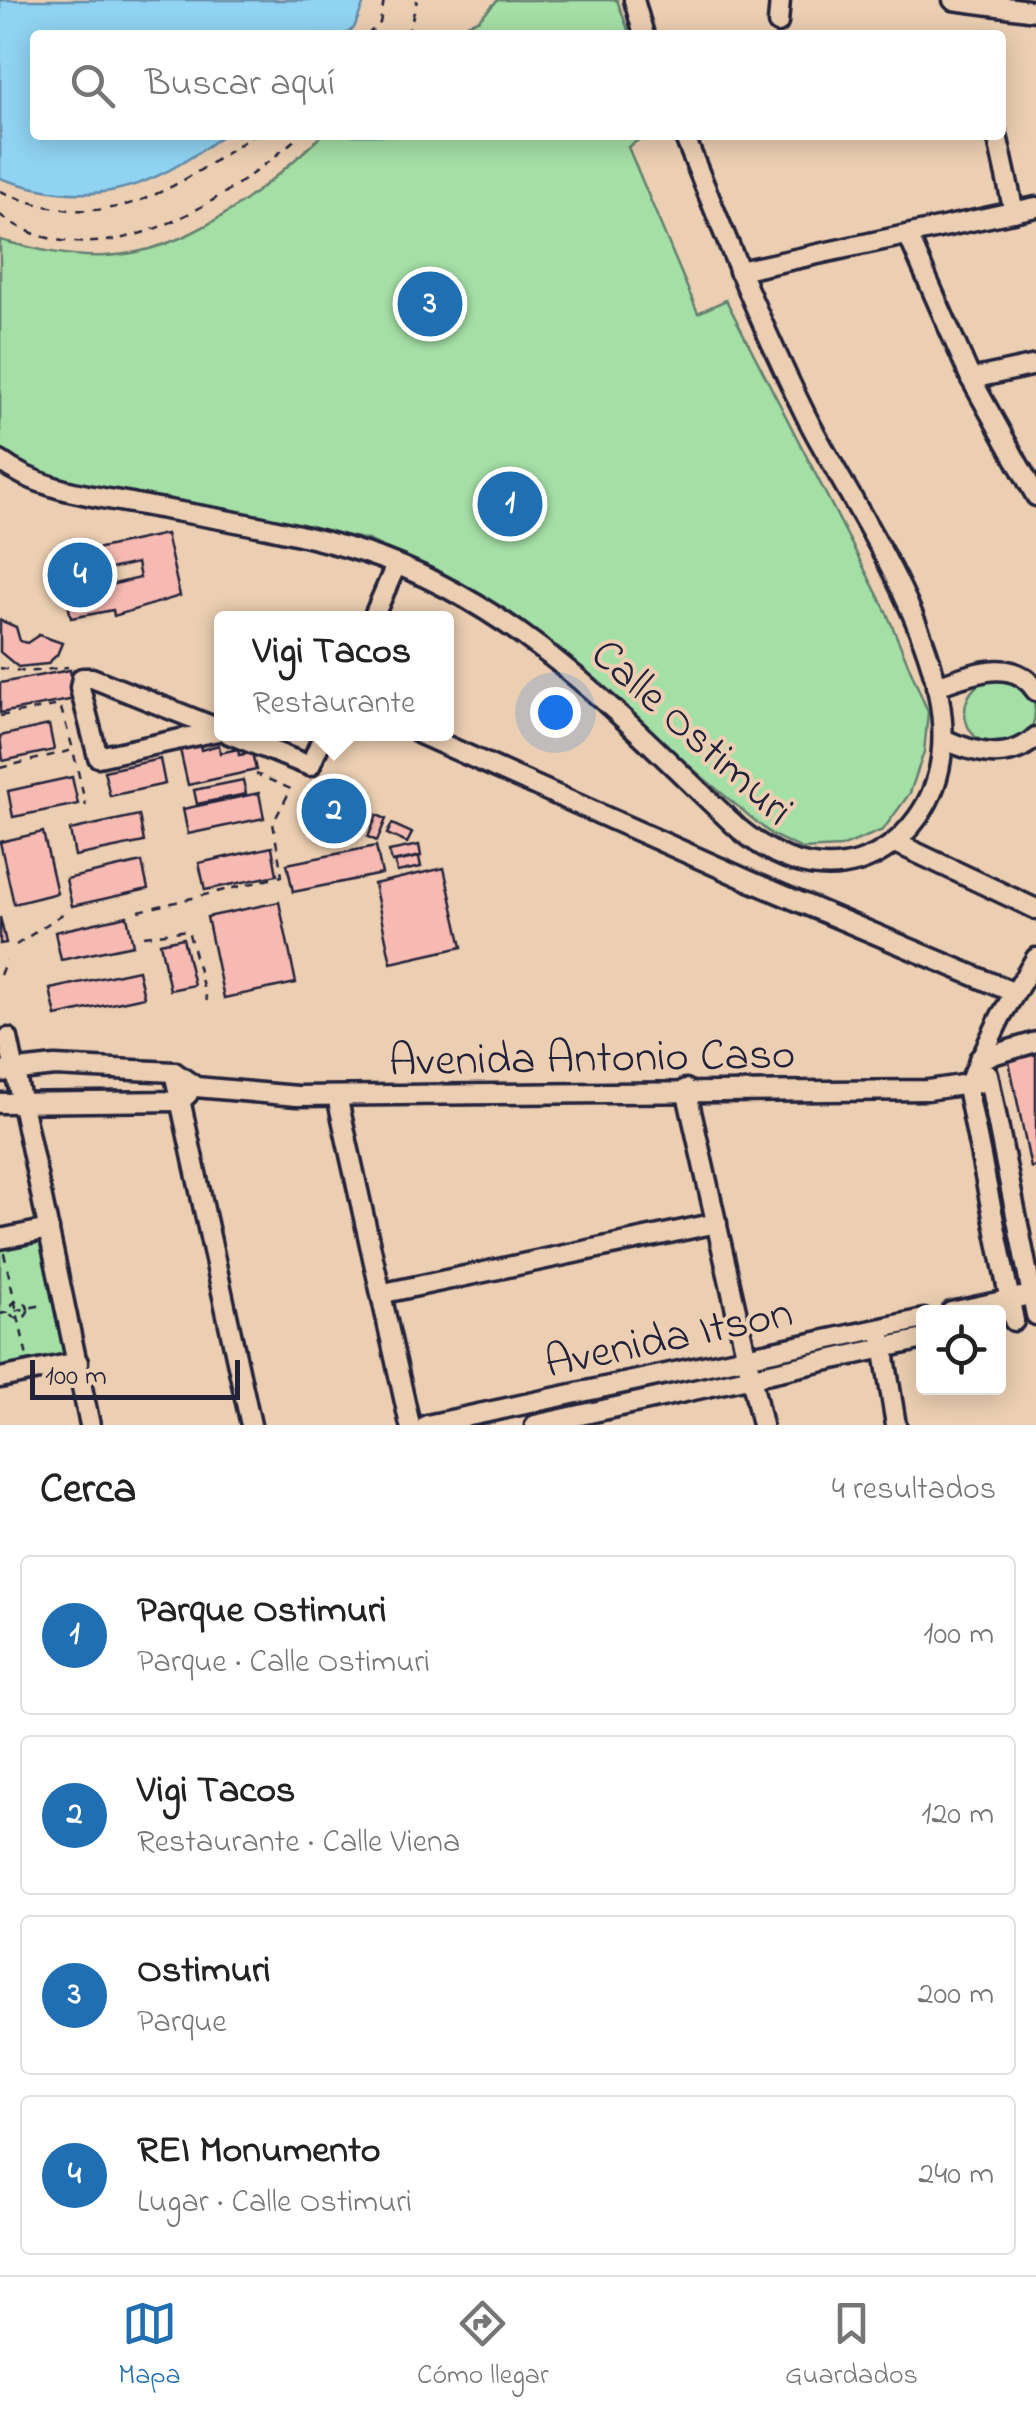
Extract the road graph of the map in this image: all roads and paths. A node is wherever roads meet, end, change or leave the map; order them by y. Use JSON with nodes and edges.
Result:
{"nodes":[{"id":1,"x":384,"y":0,"type":"edge"},
{"id":2,"x":417,"y":0,"type":"edge"},
{"id":3,"x":634,"y":0,"type":"edge"},
{"id":4,"x":780,"y":0,"type":"edge"},
{"id":5,"x":953,"y":0,"type":"edge"},
{"id":6,"x":1036,"y":11,"type":"edge"},
{"id":7,"x":778,"y":23,"type":"dead end"},
{"id":8,"x":373,"y":30,"type":"edge"},
{"id":9,"x":409,"y":30,"type":"edge"},
{"id":10,"x":643,"y":30,"type":"edge"},
{"id":11,"x":246,"y":140,"type":"edge"},
{"id":12,"x":294,"y":140,"type":"edge"},
{"id":13,"x":686,"y":140,"type":"edge"},
{"id":14,"x":998,"y":140,"type":"edge"},
{"id":15,"x":0,"y":191,"type":"edge"},
{"id":16,"x":1036,"y":207,"type":"edge"},
{"id":17,"x":1014,"y":212,"type":"junction"},
{"id":18,"x":0,"y":215,"type":"edge"},
{"id":19,"x":908,"y":235,"type":"junction"},
{"id":20,"x":738,"y":271,"type":"junction"},
{"id":21,"x":1036,"y":366,"type":"edge"},
{"id":22,"x":972,"y":379,"type":"junction"},
{"id":23,"x":0,"y":460,"type":"edge"},
{"id":24,"x":1036,"y":496,"type":"edge"},
{"id":25,"x":396,"y":564,"type":"junction"},
{"id":26,"x":376,"y":611,"type":"edge"},
{"id":27,"x":0,"y":668,"type":"edge"},
{"id":28,"x":82,"y":678,"type":"junction"},
{"id":29,"x":1034,"y":684,"type":"edge"},
{"id":30,"x":936,"y":686,"type":"junction"},
{"id":31,"x":0,"y":716,"type":"edge"},
{"id":32,"x":214,"y":727,"type":"edge"},
{"id":33,"x":214,"y":732,"type":"edge"},
{"id":34,"x":1036,"y":736,"type":"edge"},
{"id":35,"x":943,"y":738,"type":"junction"},
{"id":36,"x":248,"y":741,"type":"edge"},
{"id":37,"x":321,"y":741,"type":"edge"},
{"id":38,"x":436,"y":741,"type":"edge"},
{"id":39,"x":73,"y":750,"type":"junction"},
{"id":40,"x":0,"y":768,"type":"edge"},
{"id":41,"x":256,"y":774,"type":"dead end"},
{"id":42,"x":86,"y":806,"type":"dead end"},
{"id":43,"x":896,"y":843,"type":"junction"},
{"id":44,"x":772,"y":854,"type":"junction"},
{"id":45,"x":752,"y":882,"type":"junction"},
{"id":46,"x":1036,"y":909,"type":"edge"},
{"id":47,"x":67,"y":911,"type":"dead end"},
{"id":48,"x":139,"y":911,"type":"dead end"},
{"id":49,"x":144,"y":936,"type":"dead end"},
{"id":50,"x":16,"y":945,"type":"dead end"},
{"id":51,"x":1036,"y":958,"type":"edge"},
{"id":52,"x":6,"y":960,"type":"dead end"},
{"id":53,"x":0,"y":975,"type":"edge"},
{"id":54,"x":1015,"y":993,"type":"junction"},
{"id":55,"x":207,"y":1002,"type":"dead end"},
{"id":56,"x":8,"y":1038,"type":"dead end"},
{"id":57,"x":1036,"y":1042,"type":"edge"},
{"id":58,"x":984,"y":1055,"type":"junction"},
{"id":59,"x":7,"y":1070,"type":"edge"},
{"id":60,"x":174,"y":1072,"type":"junction"},
{"id":61,"x":989,"y":1081,"type":"junction"},
{"id":62,"x":196,"y":1087,"type":"junction"},
{"id":63,"x":967,"y":1087,"type":"junction"},
{"id":64,"x":686,"y":1089,"type":"junction"},
{"id":65,"x":336,"y":1096,"type":"junction"},
{"id":66,"x":22,"y":1100,"type":"junction"},
{"id":67,"x":180,"y":1101,"type":"junction"},
{"id":68,"x":0,"y":1103,"type":"edge"},
{"id":69,"x":717,"y":1223,"type":"junction"},
{"id":70,"x":49,"y":1229,"type":"junction"},
{"id":71,"x":0,"y":1239,"type":"edge"},
{"id":72,"x":0,"y":1254,"type":"edge"},
{"id":73,"x":384,"y":1292,"type":"junction"},
{"id":74,"x":1034,"y":1294,"type":"edge"},
{"id":75,"x":1009,"y":1300,"type":"junction"},
{"id":76,"x":16,"y":1302,"type":"junction"},
{"id":77,"x":54,"y":1302,"type":"dead end"},
{"id":78,"x":985,"y":1305,"type":"edge"},
{"id":79,"x":26,"y":1308,"type":"junction"},
{"id":80,"x":18,"y":1310,"type":"junction"},
{"id":81,"x":12,"y":1312,"type":"junction"},
{"id":82,"x":0,"y":1314,"type":"edge"},
{"id":83,"x":1036,"y":1315,"type":"edge"},
{"id":84,"x":19,"y":1319,"type":"junction"},
{"id":85,"x":916,"y":1322,"type":"edge"},
{"id":86,"x":1006,"y":1322,"type":"edge"},
{"id":87,"x":882,"y":1338,"type":"junction"},
{"id":88,"x":916,"y":1338,"type":"edge"},
{"id":89,"x":78,"y":1362,"type":"junction"},
{"id":90,"x":28,"y":1363,"type":"dead end"},
{"id":91,"x":749,"y":1366,"type":"junction"},
{"id":92,"x":0,"y":1378,"type":"edge"},
{"id":93,"x":90,"y":1425,"type":"edge"},
{"id":94,"x":251,"y":1425,"type":"edge"},
{"id":95,"x":410,"y":1425,"type":"edge"},
{"id":96,"x":427,"y":1425,"type":"edge"},
{"id":97,"x":535,"y":1425,"type":"edge"},
{"id":98,"x":762,"y":1425,"type":"edge"},
{"id":99,"x":896,"y":1425,"type":"edge"}],
"edges":[{"from":1,"to":8,"type":"path"},
{"from":2,"to":9,"type":"path"},
{"from":3,"to":10,"type":"street"},
{"from":4,"to":7,"type":"street"},
{"from":5,"to":6,"type":"street"},
{"from":11,"to":15,"type":"path"},
{"from":12,"to":18,"type":"path"},
{"from":13,"to":20,"type":"street","name":"Calle Ostimuri"},
{"from":14,"to":17,"type":"street"},
{"from":16,"to":17,"type":"street"},
{"from":17,"to":19,"type":"street"},
{"from":19,"to":20,"type":"street"},
{"from":19,"to":22,"type":"street"},
{"from":20,"to":30,"type":"street","name":"Calle Ostimuri"},
{"from":21,"to":22,"type":"street"},
{"from":22,"to":24,"type":"street"},
{"from":23,"to":25,"type":"street","name":"Calle Ostimuri"},
{"from":25,"to":26,"type":"street"},
{"from":25,"to":44,"type":"street","name":"Calle Ostimuri"},
{"from":27,"to":28,"type":"path"},
{"from":28,"to":32,"type":"street"},
{"from":28,"to":33,"type":"street"},
{"from":29,"to":30,"type":"street"},
{"from":30,"to":35,"type":"street","name":"Calle Ostimuri"},
{"from":31,"to":39,"type":"path"},
{"from":34,"to":35,"type":"street"},
{"from":35,"to":43,"type":"street","name":"Calle Ostimuri"},
{"from":36,"to":37,"type":"street"},
{"from":38,"to":45,"type":"street"},
{"from":39,"to":40,"type":"path"},
{"from":39,"to":42,"type":"path"},
{"from":41,"to":48,"type":"path"},
{"from":43,"to":44,"type":"street","name":"Calle Ostimuri"},
{"from":43,"to":46,"type":"street"},
{"from":44,"to":45,"type":"street"},
{"from":45,"to":54,"type":"street"},
{"from":47,"to":50,"type":"path"},
{"from":49,"to":55,"type":"path"},
{"from":51,"to":54,"type":"street"},
{"from":52,"to":53,"type":"path"},
{"from":54,"to":58,"type":"street"},
{"from":56,"to":59,"type":"street"},
{"from":57,"to":58,"type":"street"},
{"from":58,"to":61,"type":"street"},
{"from":58,"to":63,"type":"street"},
{"from":59,"to":60,"type":"street"},
{"from":59,"to":66,"type":"street"},
{"from":60,"to":62,"type":"street"},
{"from":60,"to":67,"type":"street"},
{"from":61,"to":63,"type":"street","name":"Avenida Antonio Caso"},
{"from":61,"to":74,"type":"street"},
{"from":62,"to":65,"type":"street","name":"Avenida Antonio Caso"},
{"from":62,"to":67,"type":"street"},
{"from":63,"to":64,"type":"street","name":"Avenida Antonio Caso"},
{"from":63,"to":75,"type":"street"},
{"from":64,"to":65,"type":"street","name":"Avenida Antonio Caso"},
{"from":64,"to":69,"type":"street"},
{"from":65,"to":73,"type":"street"},
{"from":66,"to":67,"type":"street"},
{"from":66,"to":68,"type":"street"},
{"from":66,"to":70,"type":"street"},
{"from":67,"to":94,"type":"street"},
{"from":69,"to":73,"type":"street"},
{"from":69,"to":91,"type":"street"},
{"from":70,"to":71,"type":"street"},
{"from":70,"to":89,"type":"street"},
{"from":72,"to":76,"type":"path"},
{"from":73,"to":95,"type":"street"},
{"from":74,"to":75,"type":"street"},
{"from":74,"to":83,"type":"street"},
{"from":75,"to":78,"type":"street"},
{"from":75,"to":86,"type":"street"},
{"from":76,"to":79,"type":"path"},
{"from":76,"to":80,"type":"path"},
{"from":76,"to":81,"type":"path"},
{"from":77,"to":79,"type":"path"},
{"from":79,"to":80,"type":"path"},
{"from":79,"to":84,"type":"path"},
{"from":80,"to":81,"type":"path"},
{"from":80,"to":84,"type":"path"},
{"from":81,"to":82,"type":"path"},
{"from":81,"to":84,"type":"path"},
{"from":83,"to":86,"type":"street"},
{"from":84,"to":90,"type":"path"},
{"from":85,"to":87,"type":"street","name":"Avenida Itson"},
{"from":87,"to":88,"type":"street","name":"Avenida Itson"},
{"from":87,"to":91,"type":"street","name":"Avenida Itson"},
{"from":87,"to":99,"type":"street"},
{"from":89,"to":92,"type":"street"},
{"from":89,"to":93,"type":"street"},
{"from":91,"to":96,"type":"street","name":"Avenida Itson"},
{"from":91,"to":97,"type":"street","name":"Avenida Itson"},
{"from":91,"to":98,"type":"street"}]}
